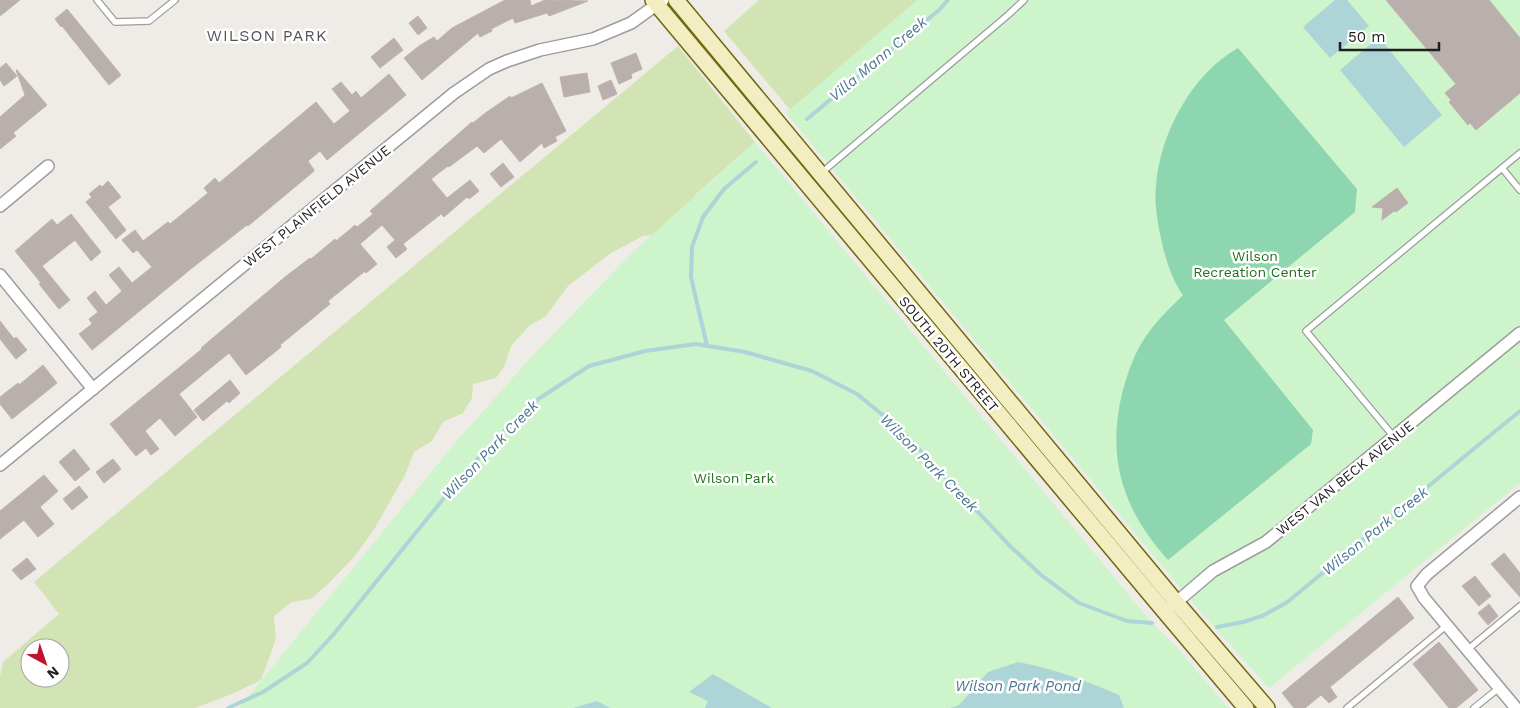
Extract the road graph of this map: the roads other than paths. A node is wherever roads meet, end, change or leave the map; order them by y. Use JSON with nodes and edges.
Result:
{"nodes":[{"id":1,"x":97,"y":0,"type":"edge"},
{"id":2,"x":175,"y":0,"type":"edge"},
{"id":3,"x":676,"y":0,"type":"edge"},
{"id":4,"x":1024,"y":0,"type":"edge"},
{"id":5,"x":658,"y":2,"type":"edge"},
{"id":6,"x":1520,"y":154,"type":"edge"},
{"id":7,"x":48,"y":166,"type":"dead end"},
{"id":8,"x":1502,"y":168,"type":"junction"},
{"id":9,"x":820,"y":173,"type":"junction"},
{"id":10,"x":806,"y":184,"type":"junction"},
{"id":11,"x":1520,"y":190,"type":"edge"},
{"id":12,"x":0,"y":206,"type":"edge"},
{"id":13,"x":0,"y":275,"type":"edge"},
{"id":14,"x":909,"y":279,"type":"junction"},
{"id":15,"x":896,"y":290,"type":"junction"},
{"id":16,"x":1520,"y":333,"type":"edge"},
{"id":17,"x":93,"y":389,"type":"junction"},
{"id":18,"x":1395,"y":438,"type":"junction"},
{"id":19,"x":0,"y":465,"type":"edge"},
{"id":20,"x":1520,"y":497,"type":"edge"},
{"id":21,"x":1181,"y":606,"type":"junction"},
{"id":22,"x":1520,"y":606,"type":"edge"},
{"id":23,"x":1169,"y":617,"type":"junction"},
{"id":24,"x":1446,"y":626,"type":"junction"},
{"id":25,"x":1467,"y":650,"type":"junction"},
{"id":26,"x":1499,"y":688,"type":"junction"},
{"id":27,"x":1246,"y":708,"type":"edge"},
{"id":28,"x":1267,"y":708,"type":"edge"},
{"id":29,"x":1347,"y":708,"type":"edge"},
{"id":30,"x":1474,"y":708,"type":"edge"},
{"id":31,"x":1516,"y":708,"type":"edge"}],
"edges":[{"from":1,"to":2,"type":"lane"},
{"from":3,"to":9,"type":"street","name":"SOUTH 20TH STREET"},
{"from":4,"to":9,"type":"lane"},
{"from":5,"to":10,"type":"street","name":"SOUTH 20TH STREET"},
{"from":5,"to":17,"type":"street","name":"WEST PLAINFIELD AVENUE"},
{"from":6,"to":8,"type":"lane"},
{"from":7,"to":12,"type":"street"},
{"from":8,"to":11,"type":"lane"},
{"from":8,"to":18,"type":"lane"},
{"from":9,"to":10,"type":"lane"},
{"from":9,"to":14,"type":"street","name":"SOUTH 20TH STREET"},
{"from":10,"to":15,"type":"street","name":"SOUTH 20TH STREET"},
{"from":13,"to":17,"type":"street"},
{"from":14,"to":15,"type":"lane"},
{"from":14,"to":21,"type":"street","name":"SOUTH 20TH STREET"},
{"from":15,"to":23,"type":"street","name":"SOUTH 20TH STREET"},
{"from":16,"to":18,"type":"street","name":"WEST VAN BECK AVENUE"},
{"from":17,"to":19,"type":"street","name":"WEST PLAINFIELD AVENUE"},
{"from":18,"to":21,"type":"street","name":"WEST VAN BECK AVENUE"},
{"from":20,"to":24,"type":"street"},
{"from":21,"to":23,"type":"street","name":"WEST VAN BECK AVENUE"},
{"from":21,"to":28,"type":"street","name":"SOUTH 20TH STREET"},
{"from":22,"to":25,"type":"lane"},
{"from":23,"to":27,"type":"street","name":"SOUTH 20TH STREET"},
{"from":24,"to":25,"type":"street"},
{"from":24,"to":29,"type":"lane"},
{"from":25,"to":26,"type":"street"},
{"from":26,"to":30,"type":"lane"},
{"from":26,"to":31,"type":"street"}]}
